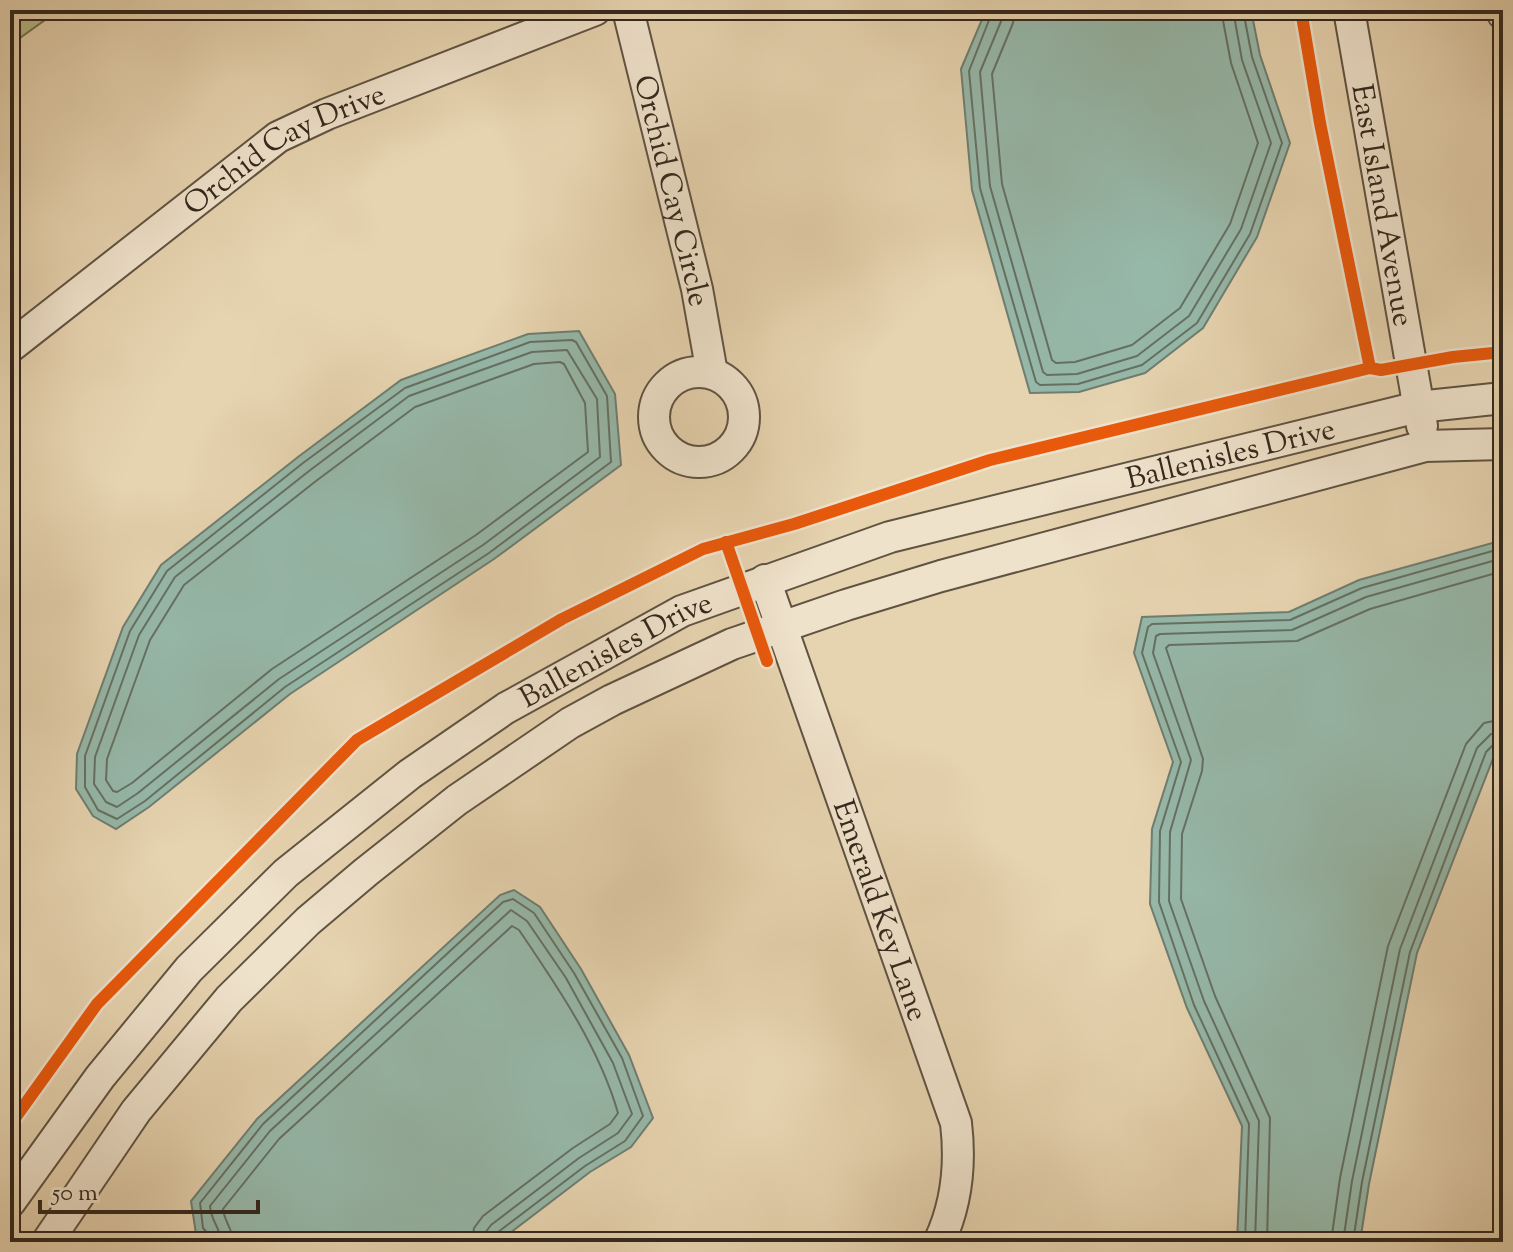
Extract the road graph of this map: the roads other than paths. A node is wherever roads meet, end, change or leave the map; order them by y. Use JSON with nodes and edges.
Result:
{"nodes":[{"id":1,"x":595,"y":10,"type":"edge"},
{"id":2,"x":628,"y":10,"type":"edge"},
{"id":3,"x":1349,"y":10,"type":"edge"},
{"id":4,"x":10,"y":347,"type":"edge"},
{"id":5,"x":712,"y":373,"type":"dead end"},
{"id":6,"x":1503,"y":398,"type":"edge"},
{"id":7,"x":1418,"y":407,"type":"junction"},
{"id":8,"x":1503,"y":444,"type":"edge"},
{"id":9,"x":1425,"y":446,"type":"junction"},
{"id":10,"x":765,"y":580,"type":"junction"},
{"id":11,"x":783,"y":628,"type":"junction"},
{"id":12,"x":10,"y":1202,"type":"edge"},
{"id":13,"x":47,"y":1242,"type":"edge"},
{"id":14,"x":939,"y":1242,"type":"edge"}],
"edges":[{"from":1,"to":4,"type":"street","name":"Orchid Cay Drive"},
{"from":2,"to":5,"type":"street","name":"Orchid Cay Circle"},
{"from":3,"to":7,"type":"street","name":"East Island Avenue"},
{"from":6,"to":7,"type":"street","name":"Ballenisles Drive"},
{"from":7,"to":9,"type":"street","name":"East Island Avenue"},
{"from":7,"to":10,"type":"street","name":"Ballenisles Drive"},
{"from":8,"to":9,"type":"street","name":"Ballenisles Drive"},
{"from":9,"to":11,"type":"street","name":"Ballenisles Drive"},
{"from":10,"to":11,"type":"street","name":"Emerald Key Lane"},
{"from":10,"to":12,"type":"street","name":"Ballenisles Drive"},
{"from":11,"to":13,"type":"street","name":"Ballenisles Drive"},
{"from":11,"to":14,"type":"street","name":"Emerald Key Lane"}]}
